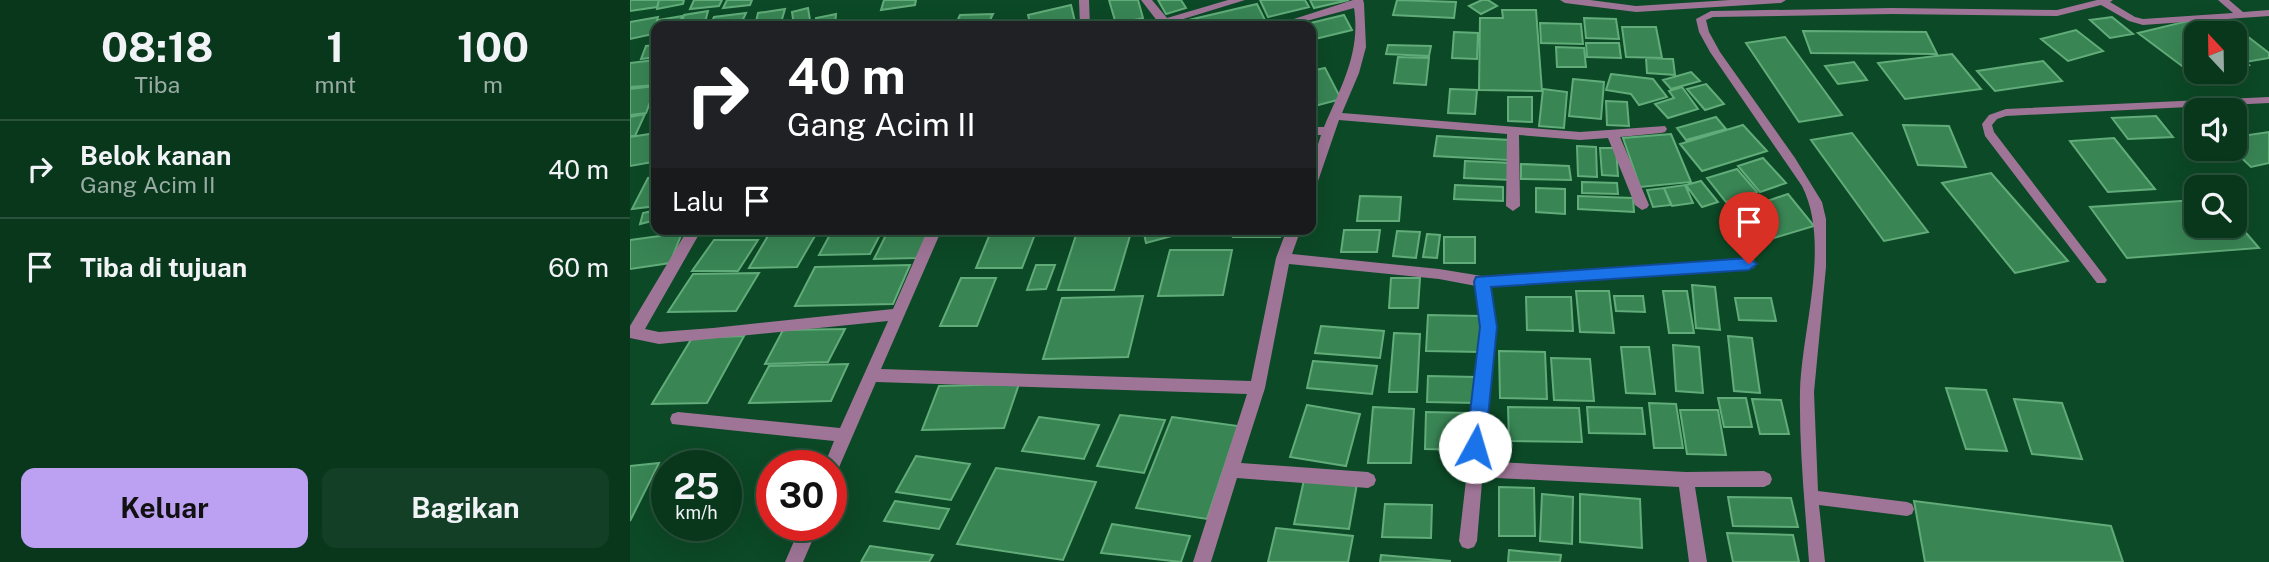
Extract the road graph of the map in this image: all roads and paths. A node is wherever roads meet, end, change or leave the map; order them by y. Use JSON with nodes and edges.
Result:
{"nodes":[{"id":1,"x":1084,"y":0,"type":"edge"},
{"id":2,"x":1146,"y":0,"type":"edge"},
{"id":3,"x":1240,"y":0,"type":"edge"},
{"id":4,"x":1565,"y":0,"type":"edge"},
{"id":5,"x":1781,"y":0,"type":"edge"},
{"id":6,"x":2223,"y":0,"type":"edge"},
{"id":7,"x":1359,"y":1,"type":"edge"},
{"id":8,"x":2106,"y":1,"type":"edge"},
{"id":9,"x":2269,"y":13,"type":"edge"},
{"id":10,"x":2241,"y":15,"type":"junction"},
{"id":11,"x":1085,"y":21,"type":"edge"},
{"id":12,"x":1293,"y":21,"type":"edge"},
{"id":13,"x":2269,"y":100,"type":"edge"},
{"id":14,"x":1335,"y":116,"type":"junction"},
{"id":15,"x":1661,"y":129,"type":"dead end"},
{"id":16,"x":1316,"y":131,"type":"edge"},
{"id":17,"x":1329,"y":131,"type":"junction"},
{"id":18,"x":1513,"y":131,"type":"junction"},
{"id":19,"x":1613,"y":134,"type":"junction"},
{"id":20,"x":1316,"y":169,"type":"edge"},
{"id":21,"x":1642,"y":205,"type":"dead end"},
{"id":22,"x":1513,"y":206,"type":"dead end"},
{"id":23,"x":691,"y":235,"type":"edge"},
{"id":24,"x":932,"y":235,"type":"edge"},
{"id":25,"x":1292,"y":235,"type":"edge"},
{"id":26,"x":1283,"y":258,"type":"junction"},
{"id":27,"x":1749,"y":264,"type":"dead end"},
{"id":28,"x":2101,"y":280,"type":"dead end"},
{"id":29,"x":1482,"y":282,"type":"junction"},
{"id":30,"x":897,"y":314,"type":"junction"},
{"id":31,"x":632,"y":333,"type":"edge"},
{"id":32,"x":871,"y":375,"type":"junction"},
{"id":33,"x":1257,"y":388,"type":"junction"},
{"id":34,"x":678,"y":419,"type":"dead end"},
{"id":35,"x":843,"y":435,"type":"junction"},
{"id":36,"x":837,"y":450,"type":"edge"},
{"id":37,"x":1483,"y":466,"type":"junction"},
{"id":38,"x":1230,"y":470,"type":"junction"},
{"id":39,"x":1765,"y":479,"type":"dead end"},
{"id":40,"x":1368,"y":480,"type":"dead end"},
{"id":41,"x":1686,"y":480,"type":"junction"},
{"id":42,"x":1813,"y":497,"type":"junction"},
{"id":43,"x":1907,"y":509,"type":"dead end"},
{"id":44,"x":803,"y":541,"type":"edge"},
{"id":45,"x":1468,"y":541,"type":"dead end"},
{"id":46,"x":793,"y":562,"type":"edge"},
{"id":47,"x":1202,"y":562,"type":"edge"},
{"id":48,"x":1698,"y":562,"type":"edge"},
{"id":49,"x":1817,"y":562,"type":"edge"}],
"edges":[{"from":1,"to":11,"type":"street"},
{"from":2,"to":3,"type":"street"},
{"from":4,"to":5,"type":"street"},
{"from":6,"to":10,"type":"lane"},
{"from":7,"to":12,"type":"street"},
{"from":7,"to":14,"type":"street"},
{"from":8,"to":10,"type":"lane"},
{"from":8,"to":42,"type":"lane"},
{"from":9,"to":10,"type":"lane"},
{"from":13,"to":28,"type":"lane"},
{"from":14,"to":17,"type":"street"},
{"from":14,"to":18,"type":"street"},
{"from":15,"to":19,"type":"street"},
{"from":16,"to":17,"type":"street"},
{"from":17,"to":20,"type":"street"},
{"from":18,"to":19,"type":"street"},
{"from":18,"to":22,"type":"street"},
{"from":19,"to":21,"type":"street"},
{"from":23,"to":31,"type":"street"},
{"from":24,"to":30,"type":"street"},
{"from":25,"to":26,"type":"street"},
{"from":26,"to":29,"type":"street"},
{"from":26,"to":33,"type":"street"},
{"from":27,"to":29,"type":"street"},
{"from":29,"to":37,"type":"street"},
{"from":30,"to":31,"type":"street"},
{"from":30,"to":32,"type":"street"},
{"from":32,"to":33,"type":"street"},
{"from":32,"to":35,"type":"street"},
{"from":33,"to":38,"type":"street"},
{"from":34,"to":35,"type":"street"},
{"from":35,"to":36,"type":"street"},
{"from":37,"to":41,"type":"street"},
{"from":37,"to":45,"type":"street"},
{"from":38,"to":40,"type":"street"},
{"from":38,"to":47,"type":"street"},
{"from":39,"to":41,"type":"street"},
{"from":41,"to":48,"type":"street"},
{"from":42,"to":43,"type":"lane"},
{"from":42,"to":49,"type":"lane"},
{"from":44,"to":46,"type":"street"}]}
